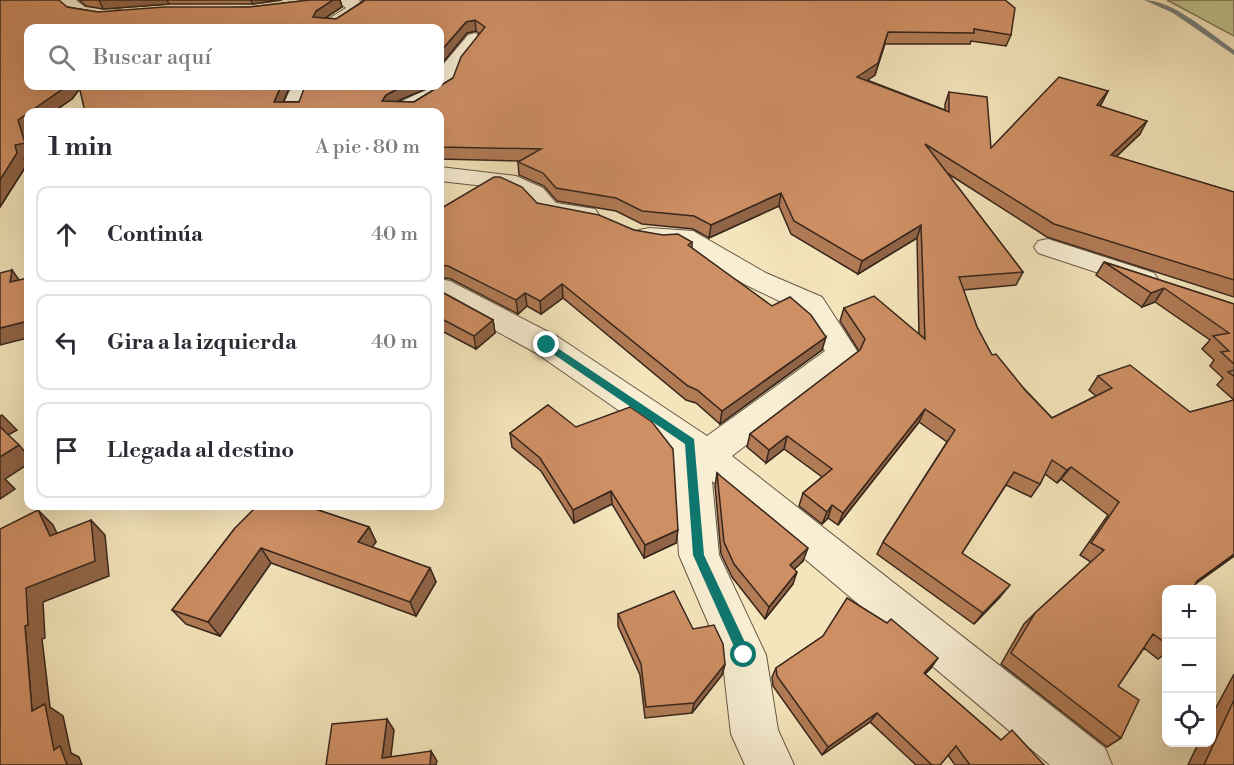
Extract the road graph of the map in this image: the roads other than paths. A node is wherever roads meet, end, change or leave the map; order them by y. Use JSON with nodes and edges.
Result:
{"nodes":[{"id":1,"x":65,"y":0,"type":"edge"},
{"id":2,"x":338,"y":0,"type":"edge"},
{"id":3,"x":135,"y":14,"type":"edge"},
{"id":4,"x":333,"y":24,"type":"edge"},
{"id":5,"x":475,"y":39,"type":"edge"},
{"id":6,"x":444,"y":86,"type":"edge"},
{"id":7,"x":301,"y":90,"type":"edge"},
{"id":8,"x":438,"y":90,"type":"edge"},
{"id":9,"x":298,"y":108,"type":"edge"},
{"id":10,"x":407,"y":108,"type":"edge"},
{"id":11,"x":444,"y":174,"type":"edge"},
{"id":12,"x":1048,"y":247,"type":"dead end"},
{"id":13,"x":1168,"y":287,"type":"edge"},
{"id":14,"x":444,"y":290,"type":"edge"},
{"id":15,"x":698,"y":449,"type":"junction"},
{"id":16,"x":770,"y":765,"type":"edge"},
{"id":17,"x":1088,"y":765,"type":"edge"}],
"edges":[{"from":1,"to":3,"type":"street"},
{"from":2,"to":4,"type":"street"},
{"from":5,"to":6,"type":"street"},
{"from":7,"to":9,"type":"street"},
{"from":8,"to":10,"type":"street"},
{"from":11,"to":15,"type":"street"},
{"from":12,"to":13,"type":"street"},
{"from":14,"to":15,"type":"street"},
{"from":15,"to":16,"type":"street"},
{"from":15,"to":17,"type":"street"}]}
